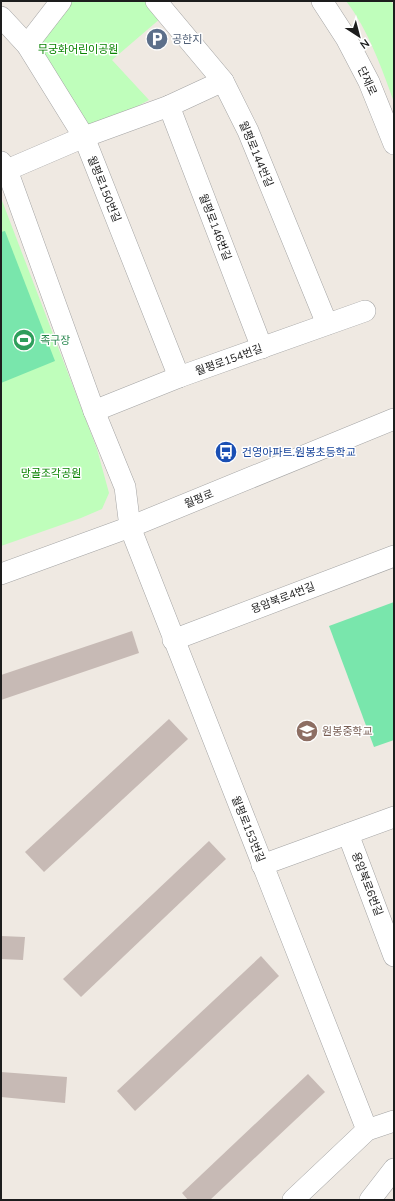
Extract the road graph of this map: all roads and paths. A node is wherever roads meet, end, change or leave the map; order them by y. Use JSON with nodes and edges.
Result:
{"nodes":[{"id":1,"x":61,"y":1,"type":"edge"},
{"id":2,"x":156,"y":1,"type":"edge"},
{"id":3,"x":322,"y":1,"type":"edge"},
{"id":4,"x":1,"y":18,"type":"edge"},
{"id":5,"x":27,"y":45,"type":"junction"},
{"id":6,"x":223,"y":81,"type":"junction"},
{"id":7,"x":169,"y":106,"type":"junction"},
{"id":8,"x":84,"y":137,"type":"junction"},
{"id":9,"x":394,"y":144,"type":"edge"},
{"id":10,"x":4,"y":166,"type":"edge"},
{"id":11,"x":365,"y":311,"type":"dead end"},
{"id":12,"x":327,"y":324,"type":"junction"},
{"id":13,"x":262,"y":348,"type":"junction"},
{"id":14,"x":179,"y":377,"type":"junction"},
{"id":15,"x":94,"y":411,"type":"junction"},
{"id":16,"x":394,"y":419,"type":"edge"},
{"id":17,"x":130,"y":527,"type":"junction"},
{"id":18,"x":394,"y":556,"type":"edge"},
{"id":19,"x":1,"y":574,"type":"edge"},
{"id":20,"x":173,"y":640,"type":"junction"},
{"id":21,"x":394,"y":817,"type":"edge"},
{"id":22,"x":348,"y":834,"type":"junction"},
{"id":23,"x":262,"y":865,"type":"junction"},
{"id":24,"x":394,"y":956,"type":"edge"},
{"id":25,"x":394,"y":1121,"type":"edge"},
{"id":26,"x":367,"y":1130,"type":"junction"},
{"id":27,"x":394,"y":1169,"type":"edge"},
{"id":28,"x":293,"y":1200,"type":"edge"},
{"id":29,"x":370,"y":1200,"type":"edge"}],
"edges":[{"from":1,"to":5,"type":"street"},
{"from":2,"to":6,"type":"street","name":"월평로144번길"},
{"from":3,"to":9,"type":"street","name":"단재로"},
{"from":4,"to":5,"type":"street","name":"월평로150번길"},
{"from":5,"to":8,"type":"street","name":"월평로150번길"},
{"from":6,"to":7,"type":"street"},
{"from":6,"to":12,"type":"street","name":"월평로144번길"},
{"from":7,"to":8,"type":"street"},
{"from":7,"to":13,"type":"street","name":"월평로146번길"},
{"from":8,"to":10,"type":"street"},
{"from":8,"to":14,"type":"street","name":"월평로150번길"},
{"from":10,"to":15,"type":"street","name":"월평로153번길"},
{"from":11,"to":12,"type":"street","name":"월평로154번길"},
{"from":12,"to":13,"type":"street","name":"월평로154번길"},
{"from":13,"to":14,"type":"street","name":"월평로154번길"},
{"from":14,"to":15,"type":"street","name":"월평로154번길"},
{"from":15,"to":17,"type":"street","name":"월평로153번길"},
{"from":16,"to":17,"type":"street","name":"월평로"},
{"from":17,"to":19,"type":"street","name":"월평로"},
{"from":17,"to":20,"type":"street","name":"월평로153번길"},
{"from":18,"to":20,"type":"street","name":"용암북로4번길"},
{"from":20,"to":23,"type":"street","name":"월평로153번길"},
{"from":21,"to":22,"type":"street"},
{"from":22,"to":23,"type":"street"},
{"from":22,"to":24,"type":"street","name":"용암북로6번길"},
{"from":23,"to":26,"type":"street","name":"월평로153번길"},
{"from":25,"to":26,"type":"street"},
{"from":26,"to":28,"type":"street"},
{"from":27,"to":29,"type":"street"}]}
